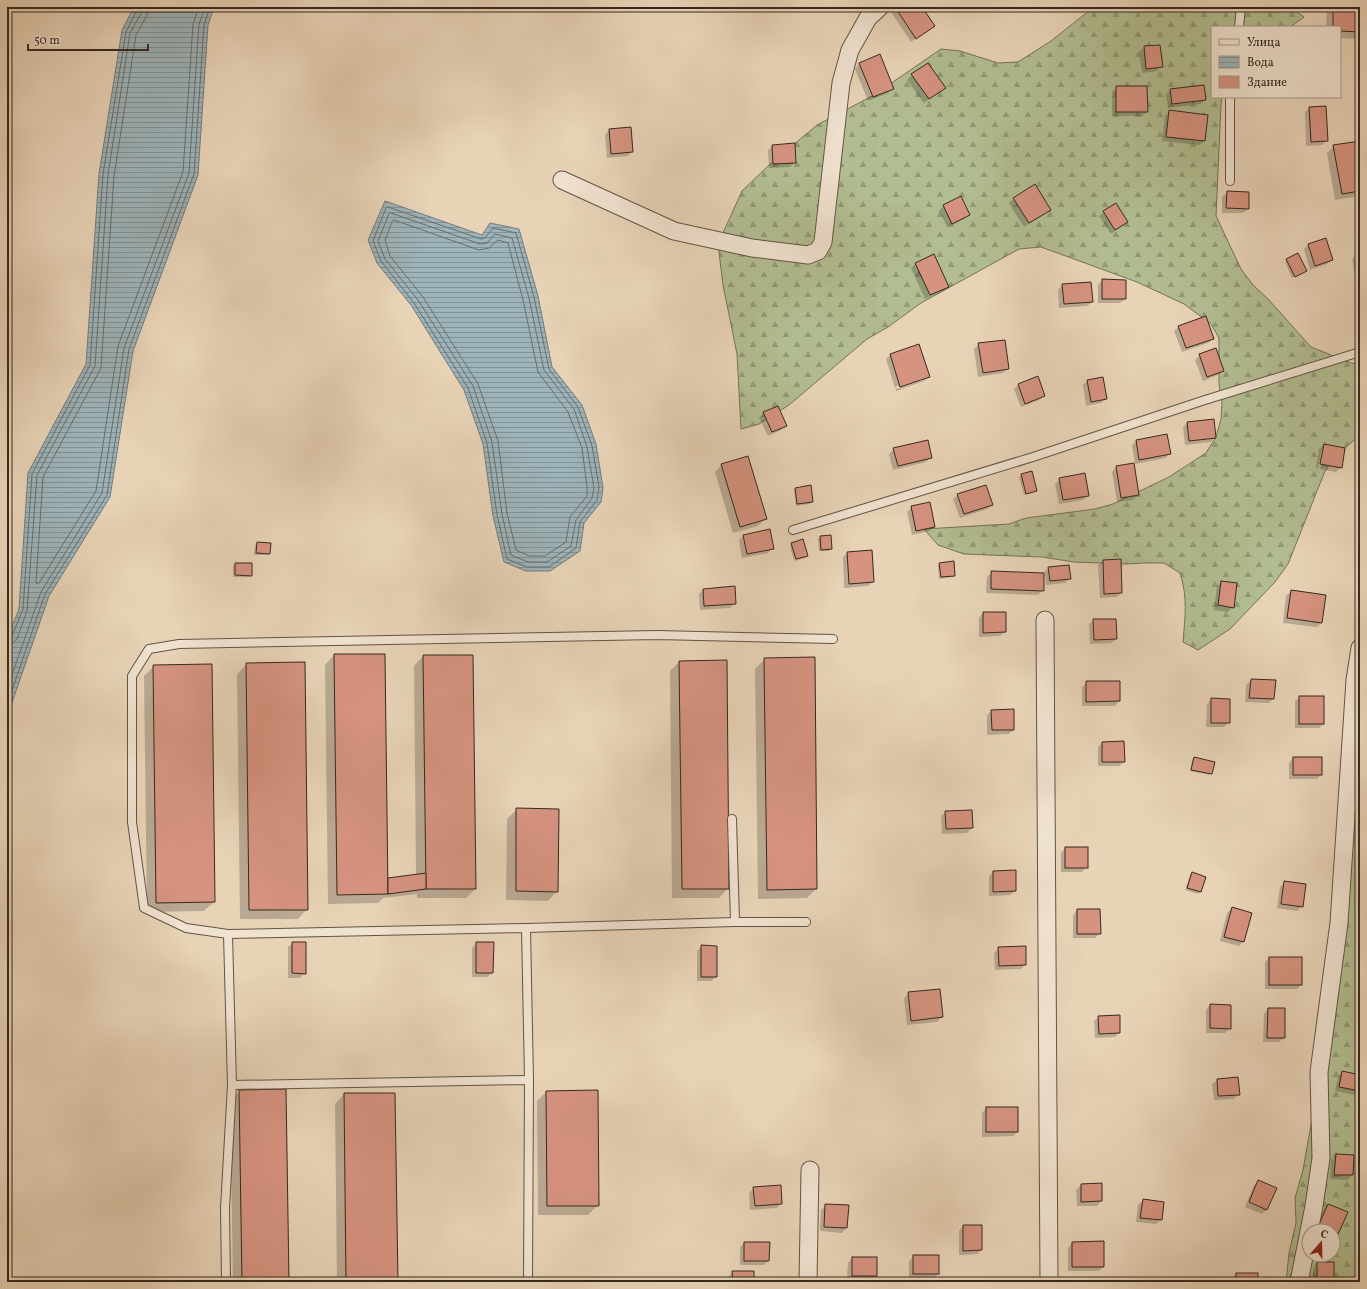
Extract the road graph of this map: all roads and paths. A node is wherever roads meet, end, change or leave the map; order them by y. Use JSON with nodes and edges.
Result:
{"nodes":[{"id":1,"x":880,"y":7,"type":"edge"},
{"id":2,"x":1241,"y":7,"type":"edge"},
{"id":3,"x":1239,"y":26,"type":"edge"},
{"id":4,"x":1230,"y":98,"type":"edge"},
{"id":5,"x":562,"y":180,"type":"dead end"},
{"id":6,"x":1230,"y":181,"type":"dead end"},
{"id":7,"x":1360,"y":352,"type":"edge"},
{"id":8,"x":793,"y":530,"type":"dead end"},
{"id":9,"x":1045,"y":620,"type":"dead end"},
{"id":10,"x":833,"y":639,"type":"dead end"},
{"id":11,"x":1360,"y":648,"type":"edge"},
{"id":12,"x":732,"y":819,"type":"dead end"},
{"id":13,"x":735,"y":922,"type":"junction"},
{"id":14,"x":806,"y":922,"type":"dead end"},
{"id":15,"x":526,"y":928,"type":"junction"},
{"id":16,"x":228,"y":934,"type":"junction"},
{"id":17,"x":529,"y":1080,"type":"junction"},
{"id":18,"x":232,"y":1084,"type":"junction"},
{"id":19,"x":810,"y":1170,"type":"dead end"},
{"id":20,"x":226,"y":1282,"type":"edge"},
{"id":21,"x":528,"y":1282,"type":"edge"},
{"id":22,"x":808,"y":1282,"type":"edge"},
{"id":23,"x":1049,"y":1282,"type":"edge"},
{"id":24,"x":1299,"y":1282,"type":"edge"}],
"edges":[{"from":1,"to":5,"type":"street"},
{"from":2,"to":3,"type":"lane"},
{"from":4,"to":6,"type":"lane"},
{"from":7,"to":8,"type":"lane"},
{"from":9,"to":23,"type":"street"},
{"from":10,"to":16,"type":"lane"},
{"from":11,"to":24,"type":"street"},
{"from":12,"to":13,"type":"lane"},
{"from":13,"to":14,"type":"lane"},
{"from":13,"to":15,"type":"lane"},
{"from":15,"to":16,"type":"lane"},
{"from":15,"to":17,"type":"lane"},
{"from":16,"to":18,"type":"lane"},
{"from":17,"to":18,"type":"lane"},
{"from":17,"to":21,"type":"lane"},
{"from":18,"to":20,"type":"lane"},
{"from":19,"to":22,"type":"street"}]}
